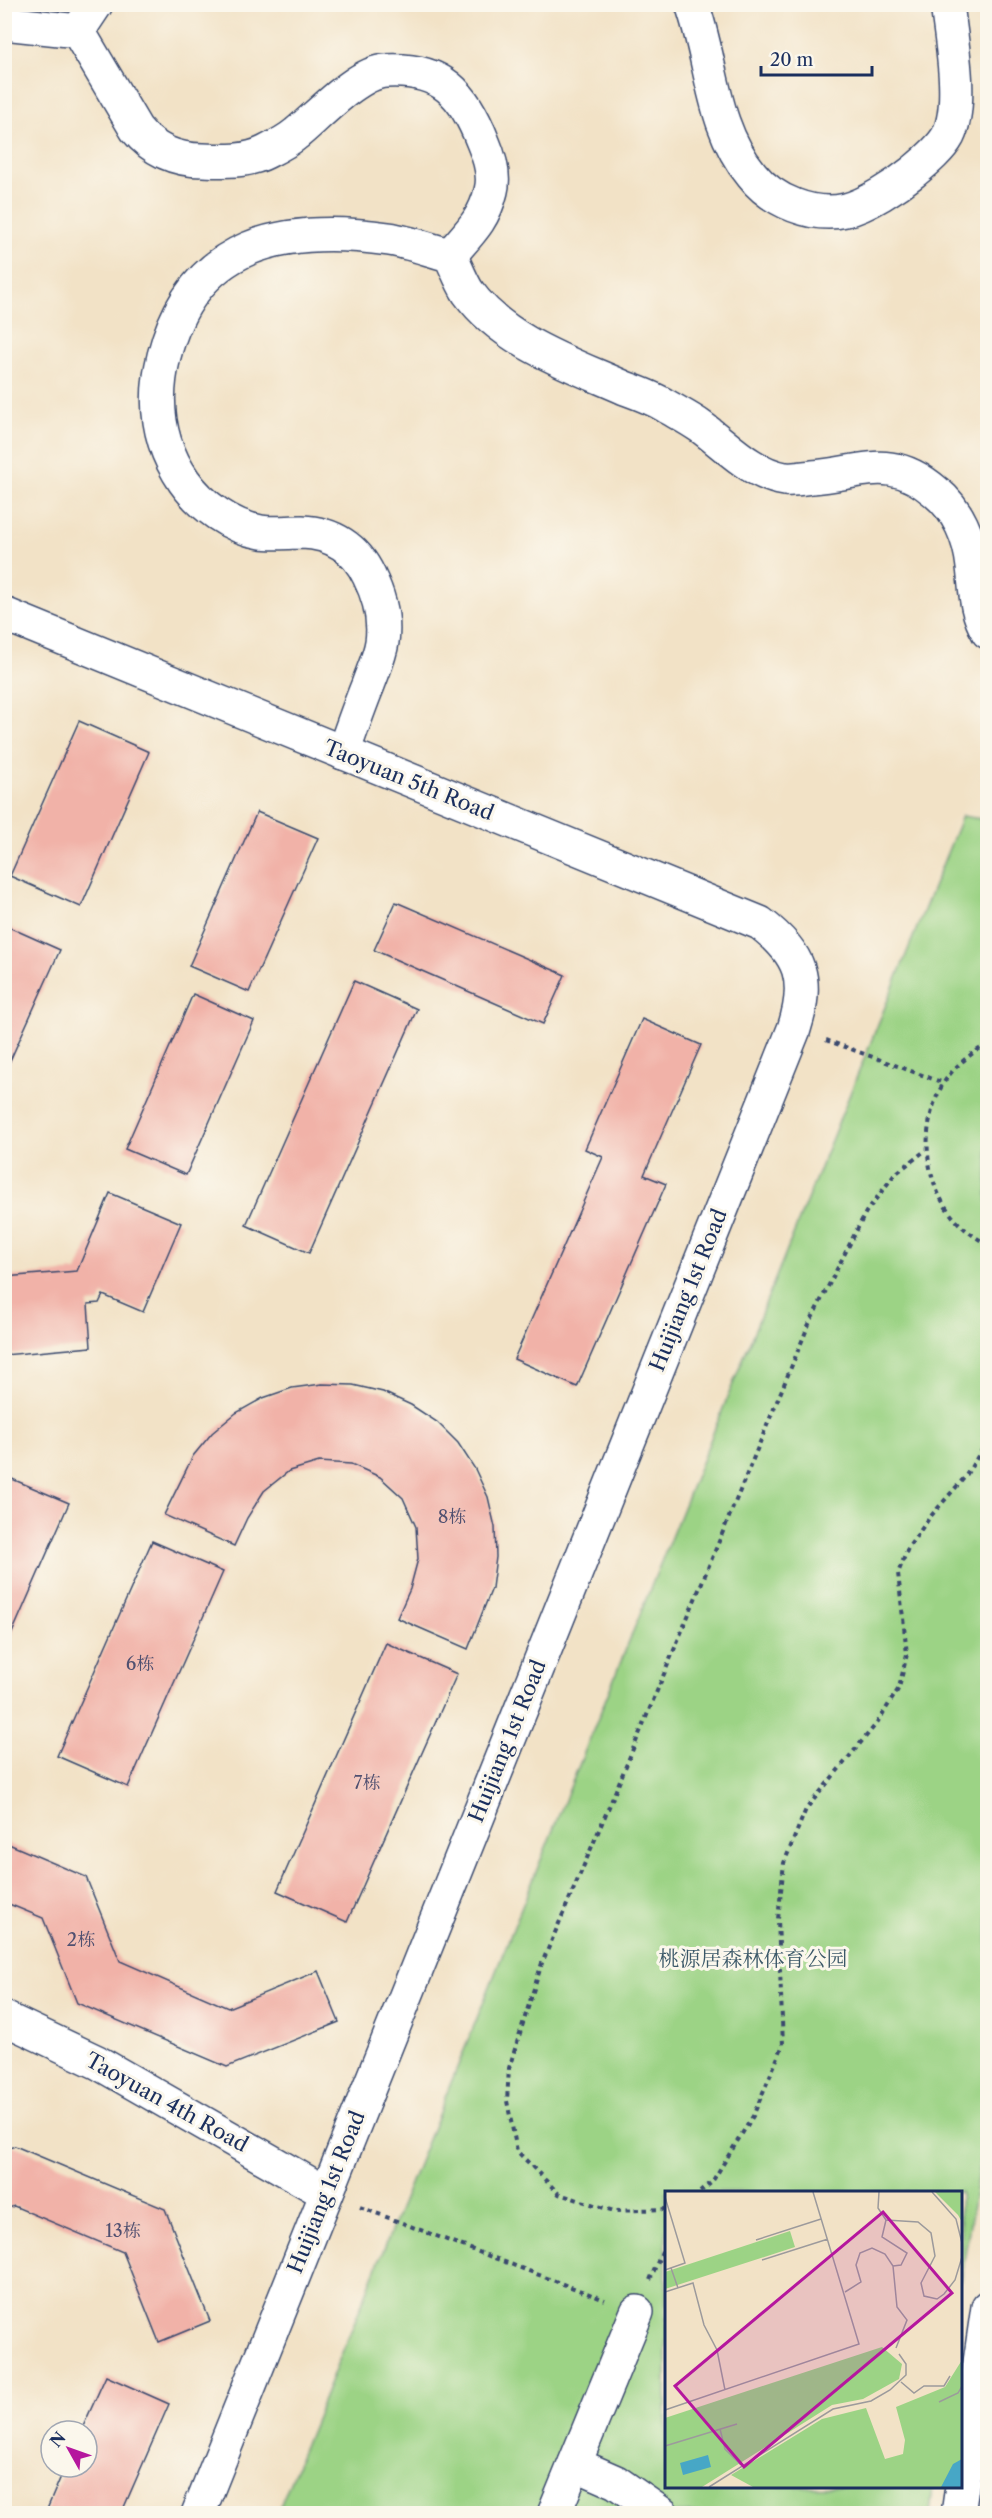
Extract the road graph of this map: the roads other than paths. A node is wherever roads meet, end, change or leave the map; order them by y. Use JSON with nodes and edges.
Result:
{"nodes":[{"id":1,"x":96,"y":4,"type":"edge"},
{"id":2,"x":692,"y":4,"type":"edge"},
{"id":3,"x":947,"y":4,"type":"edge"},
{"id":4,"x":4,"y":23,"type":"edge"},
{"id":5,"x":78,"y":31,"type":"junction"},
{"id":6,"x":450,"y":255,"type":"junction"},
{"id":7,"x":4,"y":614,"type":"edge"},
{"id":8,"x":987,"y":632,"type":"edge"},
{"id":9,"x":343,"y":753,"type":"junction"},
{"id":10,"x":799,"y":966,"type":"joint"},
{"id":11,"x":4,"y":2018,"type":"edge"},
{"id":12,"x":326,"y":2193,"type":"junction"},
{"id":13,"x":987,"y":2307,"type":"edge"},
{"id":14,"x":637,"y":2312,"type":"road end"},
{"id":15,"x":575,"y":2464,"type":"junction"},
{"id":16,"x":962,"y":2485,"type":"edge"},
{"id":17,"x":962,"y":2488,"type":"edge"},
{"id":18,"x":198,"y":2514,"type":"edge"},
{"id":19,"x":555,"y":2514,"type":"edge"},
{"id":20,"x":662,"y":2514,"type":"edge"},
{"id":21,"x":958,"y":2514,"type":"edge"}],
"edges":[{"from":1,"to":5,"type":"street"},
{"from":2,"to":3,"type":"street"},
{"from":4,"to":5,"type":"street"},
{"from":5,"to":6,"type":"street"},
{"from":6,"to":8,"type":"street"},
{"from":6,"to":9,"type":"street"},
{"from":7,"to":9,"type":"street","name":"Taoyuan 5th Road"},
{"from":9,"to":10,"type":"street","name":"Taoyuan 5th Road"},
{"from":10,"to":12,"type":"street","name":"Huijiang 1st Road"},
{"from":11,"to":12,"type":"street","name":"Taoyuan 4th Road"},
{"from":12,"to":18,"type":"street","name":"Huijiang 1st Road"},
{"from":13,"to":16,"type":"street"},
{"from":14,"to":15,"type":"street"},
{"from":15,"to":19,"type":"street"},
{"from":15,"to":20,"type":"street"},
{"from":17,"to":21,"type":"street"}]}
